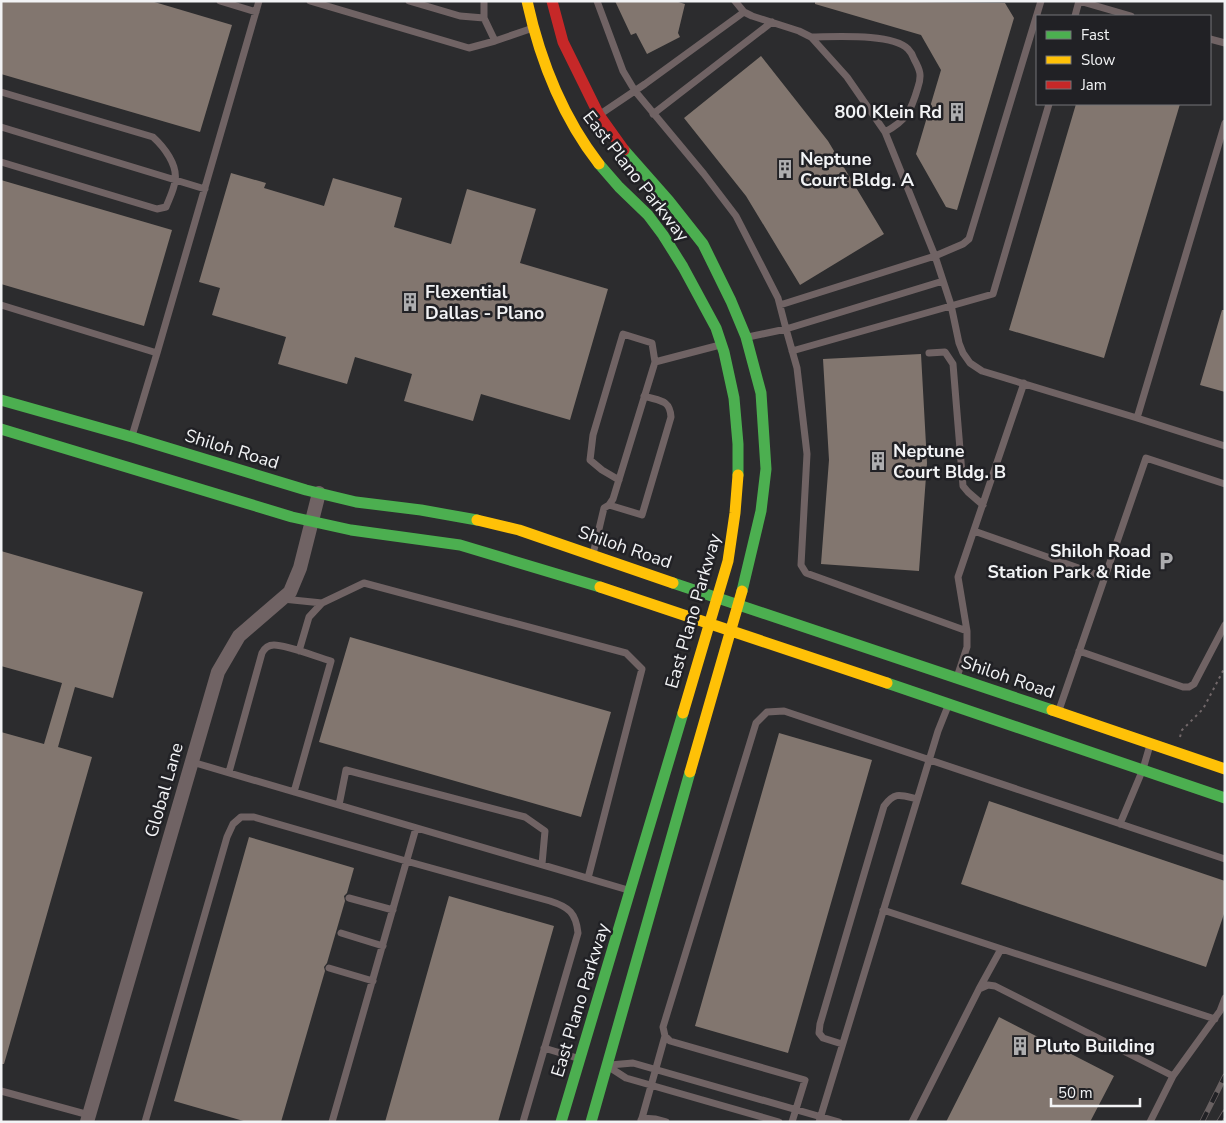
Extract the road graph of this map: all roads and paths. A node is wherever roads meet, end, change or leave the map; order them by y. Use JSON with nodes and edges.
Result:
{"nodes":[{"id":1,"x":220,"y":1,"type":"edge"},
{"id":2,"x":259,"y":1,"type":"edge"},
{"id":3,"x":310,"y":1,"type":"edge"},
{"id":4,"x":409,"y":1,"type":"edge"},
{"id":5,"x":484,"y":1,"type":"edge"},
{"id":6,"x":527,"y":1,"type":"edge"},
{"id":7,"x":552,"y":1,"type":"edge"},
{"id":8,"x":597,"y":1,"type":"edge"},
{"id":9,"x":736,"y":1,"type":"edge"},
{"id":10,"x":1041,"y":1,"type":"edge"},
{"id":11,"x":1079,"y":1,"type":"edge"},
{"id":12,"x":256,"y":12,"type":"junction"},
{"id":13,"x":744,"y":12,"type":"junction"},
{"id":14,"x":1037,"y":15,"type":"edge"},
{"id":15,"x":1075,"y":15,"type":"edge"},
{"id":16,"x":1128,"y":15,"type":"edge"},
{"id":17,"x":484,"y":18,"type":"junction"},
{"id":18,"x":1036,"y":18,"type":"edge"},
{"id":19,"x":772,"y":22,"type":"junction"},
{"id":20,"x":545,"y":24,"type":"junction"},
{"id":21,"x":811,"y":37,"type":"junction"},
{"id":22,"x":1211,"y":39,"type":"edge"},
{"id":23,"x":495,"y":42,"type":"junction"},
{"id":24,"x":1225,"y":43,"type":"edge"},
{"id":25,"x":634,"y":91,"type":"junction"},
{"id":26,"x":1,"y":92,"type":"edge"},
{"id":27,"x":1049,"y":105,"type":"edge"},
{"id":28,"x":653,"y":114,"type":"junction"},
{"id":29,"x":599,"y":115,"type":"junction"},
{"id":30,"x":1225,"y":123,"type":"edge"},
{"id":31,"x":1,"y":127,"type":"edge"},
{"id":32,"x":886,"y":132,"type":"junction"},
{"id":33,"x":1,"y":162,"type":"edge"},
{"id":34,"x":176,"y":180,"type":"junction"},
{"id":35,"x":205,"y":189,"type":"junction"},
{"id":36,"x":935,"y":256,"type":"junction"},
{"id":37,"x":943,"y":281,"type":"junction"},
{"id":38,"x":1,"y":305,"type":"edge"},
{"id":39,"x":780,"y":305,"type":"junction"},
{"id":40,"x":951,"y":305,"type":"junction"},
{"id":41,"x":786,"y":330,"type":"junction"},
{"id":42,"x":734,"y":340,"type":"junction"},
{"id":43,"x":792,"y":351,"type":"junction"},
{"id":44,"x":157,"y":353,"type":"junction"},
{"id":45,"x":929,"y":353,"type":"dead end"},
{"id":46,"x":655,"y":362,"type":"junction"},
{"id":47,"x":1024,"y":383,"type":"junction"},
{"id":48,"x":644,"y":396,"type":"junction"},
{"id":49,"x":1,"y":400,"type":"edge"},
{"id":50,"x":1137,"y":418,"type":"junction"},
{"id":51,"x":1,"y":429,"type":"edge"},
{"id":52,"x":132,"y":437,"type":"junction"},
{"id":53,"x":1225,"y":446,"type":"edge"},
{"id":54,"x":125,"y":458,"type":"junction"},
{"id":55,"x":619,"y":480,"type":"junction"},
{"id":56,"x":1225,"y":484,"type":"edge"},
{"id":57,"x":319,"y":493,"type":"junction"},
{"id":58,"x":609,"y":505,"type":"junction"},
{"id":59,"x":983,"y":505,"type":"junction"},
{"id":60,"x":313,"y":522,"type":"junction"},
{"id":61,"x":974,"y":532,"type":"junction"},
{"id":62,"x":592,"y":554,"type":"junction"},
{"id":63,"x":1104,"y":577,"type":"junction"},
{"id":64,"x":717,"y":597,"type":"junction"},
{"id":65,"x":282,"y":599,"type":"junction"},
{"id":66,"x":322,"y":603,"type":"junction"},
{"id":67,"x":738,"y":606,"type":"junction"},
{"id":68,"x":709,"y":623,"type":"junction"},
{"id":69,"x":1225,"y":625,"type":"edge"},
{"id":70,"x":732,"y":630,"type":"junction"},
{"id":71,"x":966,"y":632,"type":"junction"},
{"id":72,"x":299,"y":651,"type":"junction"},
{"id":73,"x":1079,"y":651,"type":"junction"},
{"id":74,"x":1225,"y":667,"type":"edge"},
{"id":75,"x":953,"y":690,"type":"junction"},
{"id":76,"x":1058,"y":713,"type":"junction"},
{"id":77,"x":1180,"y":737,"type":"dead end"},
{"id":78,"x":1150,"y":745,"type":"junction"},
{"id":79,"x":929,"y":760,"type":"junction"},
{"id":80,"x":192,"y":762,"type":"junction"},
{"id":81,"x":1142,"y":769,"type":"junction"},
{"id":82,"x":1225,"y":770,"type":"edge"},
{"id":83,"x":229,"y":772,"type":"junction"},
{"id":84,"x":294,"y":792,"type":"junction"},
{"id":85,"x":1225,"y":798,"type":"edge"},
{"id":86,"x":917,"y":799,"type":"junction"},
{"id":87,"x":339,"y":805,"type":"junction"},
{"id":88,"x":1120,"y":824,"type":"junction"},
{"id":89,"x":416,"y":828,"type":"junction"},
{"id":90,"x":1225,"y":859,"type":"edge"},
{"id":91,"x":406,"y":861,"type":"junction"},
{"id":92,"x":542,"y":864,"type":"junction"},
{"id":93,"x":588,"y":878,"type":"junction"},
{"id":94,"x":643,"y":894,"type":"junction"},
{"id":95,"x":349,"y":898,"type":"dead end"},
{"id":96,"x":393,"y":910,"type":"junction"},
{"id":97,"x":883,"y":910,"type":"junction"},
{"id":98,"x":342,"y":933,"type":"dead end"},
{"id":99,"x":383,"y":946,"type":"junction"},
{"id":100,"x":1001,"y":949,"type":"junction"},
{"id":101,"x":329,"y":968,"type":"dead end"},
{"id":102,"x":373,"y":981,"type":"junction"},
{"id":103,"x":980,"y":989,"type":"junction"},
{"id":104,"x":1225,"y":998,"type":"edge"},
{"id":105,"x":1215,"y":1019,"type":"junction"},
{"id":106,"x":666,"y":1036,"type":"junction"},
{"id":107,"x":842,"y":1044,"type":"junction"},
{"id":108,"x":544,"y":1048,"type":"junction"},
{"id":109,"x":594,"y":1062,"type":"junction"},
{"id":110,"x":656,"y":1070,"type":"junction"},
{"id":111,"x":1173,"y":1076,"type":"junction"},
{"id":112,"x":651,"y":1085,"type":"junction"},
{"id":113,"x":1,"y":1091,"type":"edge"},
{"id":114,"x":796,"y":1111,"type":"junction"},
{"id":115,"x":88,"y":1119,"type":"edge"},
{"id":116,"x":819,"y":1119,"type":"edge"},
{"id":117,"x":641,"y":1120,"type":"edge"},
{"id":118,"x":145,"y":1122,"type":"edge"},
{"id":119,"x":332,"y":1122,"type":"edge"},
{"id":120,"x":523,"y":1122,"type":"edge"},
{"id":121,"x":561,"y":1122,"type":"edge"},
{"id":122,"x":591,"y":1122,"type":"edge"},
{"id":123,"x":666,"y":1122,"type":"edge"},
{"id":124,"x":779,"y":1122,"type":"edge"},
{"id":125,"x":792,"y":1122,"type":"edge"},
{"id":126,"x":838,"y":1122,"type":"edge"},
{"id":127,"x":912,"y":1122,"type":"edge"},
{"id":128,"x":1150,"y":1122,"type":"edge"}],
"edges":[{"from":1,"to":12,"type":"lane"},
{"from":2,"to":12,"type":"lane"},
{"from":3,"to":23,"type":"lane"},
{"from":4,"to":17,"type":"lane"},
{"from":5,"to":17,"type":"lane"},
{"from":6,"to":20,"type":"main road","name":"East Plano Parkway"},
{"from":7,"to":20,"type":"main road","name":"East Plano Parkway"},
{"from":8,"to":25,"type":"lane"},
{"from":9,"to":13,"type":"lane"},
{"from":10,"to":14,"type":"lane"},
{"from":11,"to":15,"type":"lane"},
{"from":11,"to":16,"type":"lane"},
{"from":12,"to":35,"type":"lane"},
{"from":13,"to":19,"type":"lane"},
{"from":13,"to":25,"type":"lane"},
{"from":17,"to":23,"type":"lane"},
{"from":18,"to":36,"type":"lane"},
{"from":19,"to":21,"type":"lane"},
{"from":19,"to":28,"type":"lane"},
{"from":20,"to":23,"type":"lane"},
{"from":20,"to":29,"type":"main road","name":"East Plano Parkway"},
{"from":20,"to":42,"type":"main road","name":"East Plano Parkway"},
{"from":21,"to":32,"type":"lane"},
{"from":21,"to":32,"type":"lane"},
{"from":22,"to":24,"type":"lane"},
{"from":25,"to":28,"type":"lane"},
{"from":25,"to":29,"type":"lane"},
{"from":26,"to":34,"type":"lane"},
{"from":27,"to":40,"type":"lane"},
{"from":28,"to":39,"type":"lane"},
{"from":29,"to":42,"type":"main road","name":"East Plano Parkway"},
{"from":30,"to":50,"type":"lane"},
{"from":31,"to":34,"type":"lane"},
{"from":32,"to":36,"type":"lane"},
{"from":33,"to":34,"type":"lane"},
{"from":34,"to":35,"type":"lane"},
{"from":35,"to":44,"type":"lane"},
{"from":36,"to":37,"type":"lane"},
{"from":36,"to":39,"type":"lane"},
{"from":37,"to":40,"type":"lane"},
{"from":37,"to":41,"type":"lane"},
{"from":38,"to":44,"type":"lane"},
{"from":39,"to":41,"type":"lane"},
{"from":40,"to":43,"type":"lane"},
{"from":40,"to":47,"type":"lane"},
{"from":41,"to":42,"type":"lane"},
{"from":41,"to":43,"type":"lane"},
{"from":42,"to":46,"type":"lane"},
{"from":42,"to":64,"type":"main road","name":"East Plano Parkway"},
{"from":42,"to":67,"type":"main road","name":"East Plano Parkway"},
{"from":43,"to":71,"type":"lane"},
{"from":44,"to":52,"type":"lane"},
{"from":45,"to":59,"type":"lane"},
{"from":46,"to":48,"type":"lane"},
{"from":46,"to":55,"type":"lane"},
{"from":47,"to":50,"type":"lane"},
{"from":47,"to":59,"type":"lane"},
{"from":48,"to":55,"type":"lane"},
{"from":48,"to":58,"type":"lane"},
{"from":49,"to":52,"type":"main road","name":"Shiloh Road"},
{"from":50,"to":53,"type":"lane"},
{"from":51,"to":54,"type":"main road","name":"Shiloh Road"},
{"from":52,"to":54,"type":"main road"},
{"from":52,"to":57,"type":"main road","name":"Shiloh Road"},
{"from":54,"to":60,"type":"main road","name":"Shiloh Road"},
{"from":55,"to":58,"type":"lane"},
{"from":56,"to":63,"type":"lane"},
{"from":57,"to":60,"type":"street","name":"Global Lane"},
{"from":57,"to":62,"type":"main road","name":"Shiloh Road"},
{"from":58,"to":62,"type":"lane"},
{"from":59,"to":61,"type":"lane"},
{"from":60,"to":65,"type":"street","name":"Global Lane"},
{"from":60,"to":68,"type":"main road","name":"Shiloh Road"},
{"from":61,"to":63,"type":"lane"},
{"from":61,"to":71,"type":"lane"},
{"from":62,"to":64,"type":"main road","name":"Shiloh Road"},
{"from":63,"to":73,"type":"lane"},
{"from":64,"to":67,"type":"main road","name":"Shiloh Road"},
{"from":64,"to":68,"type":"main road","name":"East Plano Parkway"},
{"from":65,"to":66,"type":"lane"},
{"from":65,"to":80,"type":"street","name":"Global Lane"},
{"from":66,"to":72,"type":"lane"},
{"from":66,"to":93,"type":"lane"},
{"from":67,"to":70,"type":"main road","name":"East Plano Parkway"},
{"from":67,"to":75,"type":"main road","name":"Shiloh Road"},
{"from":68,"to":70,"type":"main road","name":"Shiloh Road"},
{"from":68,"to":94,"type":"main road","name":"East Plano Parkway"},
{"from":69,"to":73,"type":"lane"},
{"from":70,"to":75,"type":"main road","name":"Shiloh Road"},
{"from":70,"to":94,"type":"main road","name":"East Plano Parkway"},
{"from":71,"to":75,"type":"lane"},
{"from":72,"to":83,"type":"lane"},
{"from":72,"to":84,"type":"lane"},
{"from":73,"to":76,"type":"lane"},
{"from":74,"to":77,"type":"path"},
{"from":75,"to":76,"type":"main road","name":"Shiloh Road"},
{"from":75,"to":79,"type":"lane"},
{"from":75,"to":81,"type":"main road","name":"Shiloh Road"},
{"from":76,"to":78,"type":"main road","name":"Shiloh Road"},
{"from":78,"to":81,"type":"lane"},
{"from":78,"to":82,"type":"main road","name":"Shiloh Road"},
{"from":79,"to":86,"type":"lane"},
{"from":79,"to":88,"type":"lane"},
{"from":79,"to":106,"type":"lane"},
{"from":80,"to":83,"type":"lane"},
{"from":80,"to":115,"type":"street","name":"Global Lane"},
{"from":81,"to":85,"type":"main road","name":"Shiloh Road"},
{"from":81,"to":88,"type":"lane"},
{"from":83,"to":84,"type":"lane"},
{"from":84,"to":87,"type":"lane"},
{"from":86,"to":97,"type":"lane"},
{"from":86,"to":107,"type":"lane"},
{"from":87,"to":89,"type":"lane"},
{"from":87,"to":92,"type":"lane"},
{"from":88,"to":90,"type":"lane"},
{"from":89,"to":91,"type":"lane"},
{"from":89,"to":92,"type":"lane"},
{"from":91,"to":96,"type":"lane"},
{"from":91,"to":108,"type":"lane"},
{"from":91,"to":118,"type":"lane"},
{"from":92,"to":93,"type":"lane"},
{"from":93,"to":94,"type":"lane"},
{"from":94,"to":109,"type":"main road","name":"East Plano Parkway"},
{"from":94,"to":109,"type":"main road","name":"East Plano Parkway"},
{"from":95,"to":96,"type":"lane"},
{"from":96,"to":99,"type":"lane"},
{"from":97,"to":100,"type":"lane"},
{"from":97,"to":107,"type":"lane"},
{"from":98,"to":99,"type":"lane"},
{"from":99,"to":102,"type":"lane"},
{"from":100,"to":103,"type":"lane"},
{"from":100,"to":105,"type":"lane"},
{"from":101,"to":102,"type":"lane"},
{"from":102,"to":119,"type":"lane"},
{"from":103,"to":111,"type":"lane"},
{"from":103,"to":127,"type":"lane"},
{"from":104,"to":105,"type":"lane"},
{"from":105,"to":111,"type":"lane"},
{"from":106,"to":110,"type":"lane"},
{"from":106,"to":114,"type":"lane"},
{"from":107,"to":116,"type":"lane"},
{"from":108,"to":109,"type":"lane"},
{"from":108,"to":120,"type":"lane"},
{"from":109,"to":110,"type":"lane"},
{"from":109,"to":112,"type":"lane"},
{"from":109,"to":121,"type":"main road","name":"East Plano Parkway"},
{"from":109,"to":122,"type":"main road","name":"East Plano Parkway"},
{"from":110,"to":112,"type":"lane"},
{"from":110,"to":114,"type":"lane"},
{"from":111,"to":128,"type":"lane"},
{"from":112,"to":117,"type":"lane"},
{"from":112,"to":124,"type":"lane"},
{"from":113,"to":115,"type":"lane"},
{"from":114,"to":116,"type":"lane"},
{"from":114,"to":125,"type":"lane"},
{"from":116,"to":126,"type":"lane"},
{"from":117,"to":123,"type":"lane"}]}
